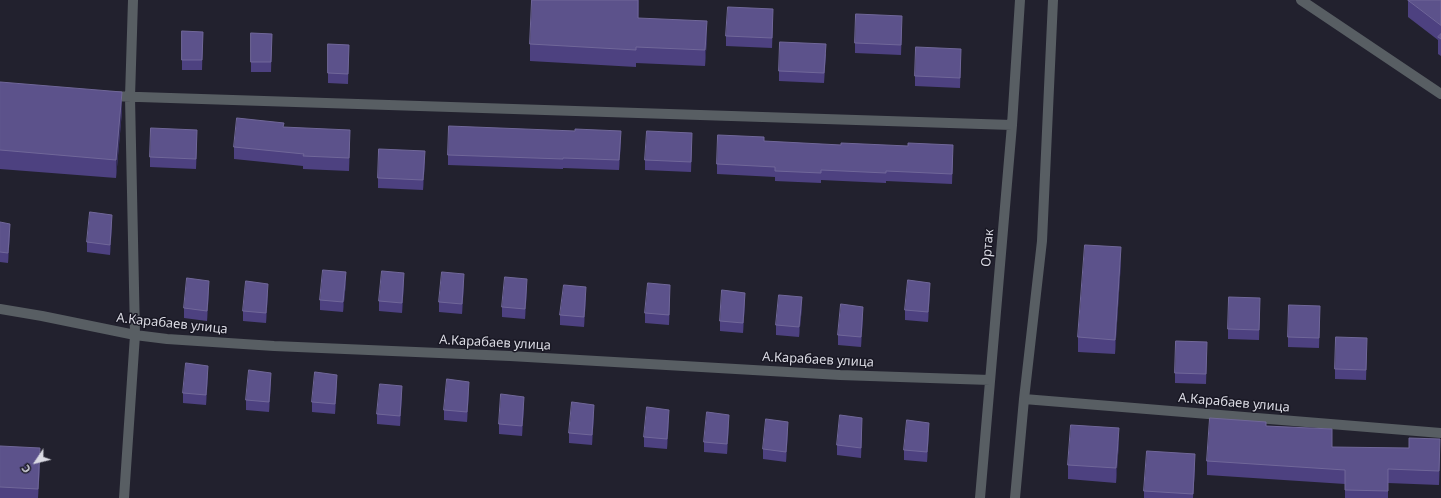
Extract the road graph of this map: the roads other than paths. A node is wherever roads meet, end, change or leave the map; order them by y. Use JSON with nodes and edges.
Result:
{"nodes":[{"id":1,"x":133,"y":0,"type":"edge"},
{"id":2,"x":1020,"y":0,"type":"edge"},
{"id":3,"x":1053,"y":0,"type":"edge"},
{"id":4,"x":1301,"y":0,"type":"edge"},
{"id":5,"x":1441,"y":94,"type":"edge"},
{"id":6,"x":100,"y":96,"type":"edge"},
{"id":7,"x":130,"y":97,"type":"junction"},
{"id":8,"x":1012,"y":125,"type":"junction"},
{"id":9,"x":0,"y":309,"type":"edge"},
{"id":10,"x":135,"y":335,"type":"junction"},
{"id":11,"x":990,"y":380,"type":"junction"},
{"id":12,"x":1024,"y":399,"type":"junction"},
{"id":13,"x":1441,"y":433,"type":"edge"},
{"id":14,"x":124,"y":498,"type":"edge"},
{"id":15,"x":980,"y":498,"type":"edge"},
{"id":16,"x":1015,"y":498,"type":"edge"}],
"edges":[{"from":1,"to":7,"type":"street"},
{"from":2,"to":8,"type":"street","name":"Ортак"},
{"from":3,"to":12,"type":"street"},
{"from":4,"to":5,"type":"street"},
{"from":6,"to":7,"type":"street"},
{"from":7,"to":8,"type":"street"},
{"from":7,"to":10,"type":"street"},
{"from":8,"to":11,"type":"street","name":"Ортак"},
{"from":9,"to":10,"type":"street","name":"А.Карабаев улица"},
{"from":10,"to":11,"type":"street","name":"А.Карабаев улица"},
{"from":10,"to":14,"type":"street"},
{"from":11,"to":15,"type":"street","name":"Ортак"},
{"from":12,"to":13,"type":"street","name":"А.Карабаев улица"},
{"from":12,"to":16,"type":"street"}]}
